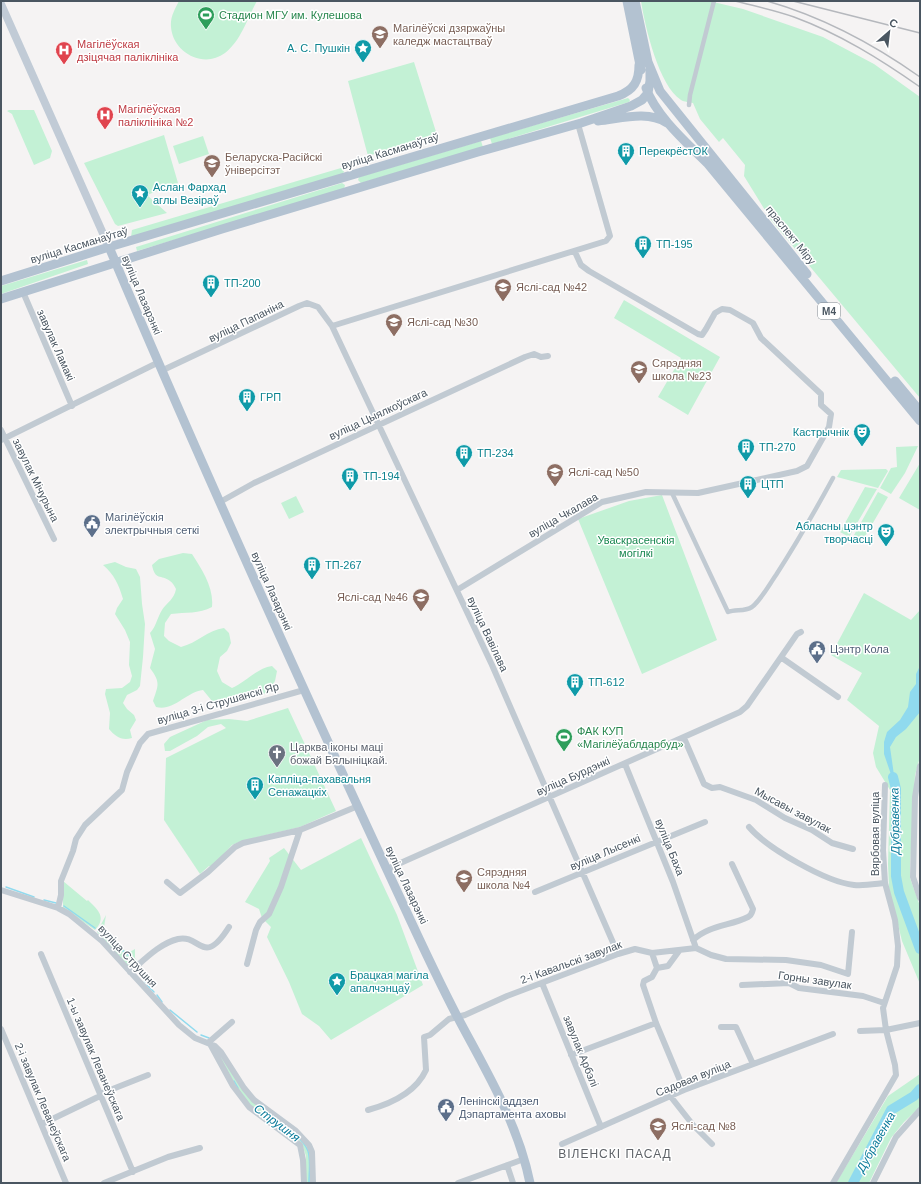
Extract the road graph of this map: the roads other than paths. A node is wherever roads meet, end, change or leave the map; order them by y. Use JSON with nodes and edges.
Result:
{"nodes":[{"id":1,"x":627,"y":1,"type":"edge"},
{"id":2,"x":635,"y":1,"type":"edge"},
{"id":3,"x":714,"y":1,"type":"edge"},
{"id":4,"x":1,"y":4,"type":"edge"},
{"id":5,"x":634,"y":12,"type":"junction"},
{"id":6,"x":646,"y":65,"type":"junction"},
{"id":7,"x":648,"y":93,"type":"junction"},
{"id":8,"x":625,"y":94,"type":"junction"},
{"id":9,"x":689,"y":105,"type":"dead end"},
{"id":10,"x":631,"y":106,"type":"junction"},
{"id":11,"x":680,"y":118,"type":"junction"},
{"id":12,"x":579,"y":124,"type":"junction"},
{"id":13,"x":671,"y":126,"type":"junction"},
{"id":14,"x":109,"y":247,"type":"junction"},
{"id":15,"x":575,"y":252,"type":"junction"},
{"id":16,"x":115,"y":262,"type":"junction"},
{"id":17,"x":1,"y":281,"type":"edge"},
{"id":18,"x":23,"y":292,"type":"junction"},
{"id":19,"x":1,"y":299,"type":"edge"},
{"id":20,"x":332,"y":326,"type":"junction"},
{"id":21,"x":548,"y":356,"type":"dead end"},
{"id":22,"x":159,"y":367,"type":"junction"},
{"id":23,"x":72,"y":406,"type":"junction"},
{"id":24,"x":920,"y":411,"type":"edge"},
{"id":25,"x":920,"y":421,"type":"edge"},
{"id":26,"x":380,"y":425,"type":"junction"},
{"id":27,"x":1,"y":430,"type":"edge"},
{"id":28,"x":3,"y":439,"type":"edge"},
{"id":29,"x":834,"y":478,"type":"dead end"},
{"id":30,"x":672,"y":493,"type":"junction"},
{"id":31,"x":220,"y":502,"type":"junction"},
{"id":32,"x":54,"y":539,"type":"dead end"},
{"id":33,"x":457,"y":590,"type":"junction"},
{"id":34,"x":801,"y":632,"type":"dead end"},
{"id":35,"x":782,"y":658,"type":"junction"},
{"id":36,"x":304,"y":690,"type":"junction"},
{"id":37,"x":838,"y":697,"type":"dead end"},
{"id":38,"x":684,"y":738,"type":"junction"},
{"id":39,"x":625,"y":764,"type":"junction"},
{"id":40,"x":920,"y":766,"type":"edge"},
{"id":41,"x":885,"y":785,"type":"dead end"},
{"id":42,"x":551,"y":797,"type":"junction"},
{"id":43,"x":358,"y":806,"type":"junction"},
{"id":44,"x":705,"y":822,"type":"dead end"},
{"id":45,"x":749,"y":827,"type":"dead end"},
{"id":46,"x":300,"y":830,"type":"junction"},
{"id":47,"x":657,"y":841,"type":"junction"},
{"id":48,"x":853,"y":849,"type":"dead end"},
{"id":49,"x":732,"y":864,"type":"dead end"},
{"id":50,"x":387,"y":869,"type":"junction"},
{"id":51,"x":582,"y":872,"type":"junction"},
{"id":52,"x":167,"y":882,"type":"dead end"},
{"id":53,"x":885,"y":883,"type":"junction"},
{"id":54,"x":1,"y":890,"type":"edge"},
{"id":55,"x":536,"y":892,"type":"dead end"},
{"id":56,"x":920,"y":898,"type":"edge"},
{"id":57,"x":58,"y":908,"type":"junction"},
{"id":58,"x":229,"y":927,"type":"dead end"},
{"id":59,"x":852,"y":932,"type":"dead end"},
{"id":60,"x":693,"y":940,"type":"junction"},
{"id":61,"x":696,"y":948,"type":"junction"},
{"id":62,"x":679,"y":951,"type":"junction"},
{"id":63,"x":41,"y":954,"type":"dead end"},
{"id":64,"x":618,"y":954,"type":"junction"},
{"id":65,"x":652,"y":954,"type":"junction"},
{"id":66,"x":247,"y":964,"type":"dead end"},
{"id":67,"x":657,"y":968,"type":"junction"},
{"id":68,"x":130,"y":972,"type":"junction"},
{"id":69,"x":542,"y":983,"type":"junction"},
{"id":70,"x":742,"y":985,"type":"dead end"},
{"id":71,"x":884,"y":1003,"type":"junction"},
{"id":72,"x":457,"y":1017,"type":"junction"},
{"id":73,"x":232,"y":1022,"type":"dead end"},
{"id":74,"x":656,"y":1023,"type":"junction"},
{"id":75,"x":920,"y":1023,"type":"edge"},
{"id":76,"x":721,"y":1027,"type":"dead end"},
{"id":77,"x":1,"y":1029,"type":"edge"},
{"id":78,"x":886,"y":1030,"type":"junction"},
{"id":79,"x":860,"y":1031,"type":"dead end"},
{"id":80,"x":833,"y":1034,"type":"dead end"},
{"id":81,"x":209,"y":1042,"type":"junction"},
{"id":82,"x":571,"y":1055,"type":"junction"},
{"id":83,"x":753,"y":1064,"type":"junction"},
{"id":84,"x":148,"y":1075,"type":"dead end"},
{"id":85,"x":684,"y":1090,"type":"junction"},
{"id":86,"x":100,"y":1095,"type":"junction"},
{"id":87,"x":671,"y":1097,"type":"junction"},
{"id":88,"x":368,"y":1110,"type":"dead end"},
{"id":89,"x":920,"y":1110,"type":"edge"},
{"id":90,"x":42,"y":1124,"type":"junction"},
{"id":91,"x":601,"y":1127,"type":"junction"},
{"id":92,"x":562,"y":1144,"type":"dead end"},
{"id":93,"x":712,"y":1144,"type":"dead end"},
{"id":94,"x":200,"y":1148,"type":"dead end"},
{"id":95,"x":524,"y":1159,"type":"junction"},
{"id":96,"x":507,"y":1165,"type":"junction"},
{"id":97,"x":133,"y":1172,"type":"junction"},
{"id":98,"x":66,"y":1183,"type":"edge"},
{"id":99,"x":104,"y":1183,"type":"edge"},
{"id":100,"x":304,"y":1183,"type":"edge"},
{"id":101,"x":313,"y":1183,"type":"edge"},
{"id":102,"x":458,"y":1183,"type":"edge"},
{"id":103,"x":512,"y":1183,"type":"edge"},
{"id":104,"x":530,"y":1183,"type":"edge"},
{"id":105,"x":833,"y":1183,"type":"edge"},
{"id":106,"x":873,"y":1183,"type":"edge"}],
"edges":[{"from":1,"to":5,"type":"main road","number":"М4"},
{"from":2,"to":5,"type":"main road","number":"М4"},
{"from":3,"to":9,"type":"street"},
{"from":4,"to":14,"type":"main road","name":"вуліца Лазарэнкі"},
{"from":5,"to":6,"type":"main road","number":"М4"},
{"from":6,"to":7,"type":"main road","name":"праспект Міру","number":"М4"},
{"from":6,"to":8,"type":"main road"},
{"from":6,"to":11,"type":"main road","name":"праспект Міру","number":"М4"},
{"from":7,"to":8,"type":"main road","name":"вуліца Касманаўтаў"},
{"from":7,"to":10,"type":"main road"},
{"from":7,"to":11,"type":"main road"},
{"from":7,"to":13,"type":"main road","name":"праспект Міру","number":"М4"},
{"from":8,"to":10,"type":"main road"},
{"from":8,"to":14,"type":"main road","name":"вуліца Касманаўтаў"},
{"from":10,"to":12,"type":"main road"},
{"from":11,"to":24,"type":"main road","name":"праспект Міру","number":"М4"},
{"from":12,"to":13,"type":"main road"},
{"from":12,"to":15,"type":"street"},
{"from":12,"to":16,"type":"main road"},
{"from":13,"to":25,"type":"main road","name":"праспект Міру","number":"М4"},
{"from":14,"to":16,"type":"main road","name":"вуліца Лазарэнкі"},
{"from":14,"to":17,"type":"main road","name":"вуліца Касманаўтаў"},
{"from":15,"to":20,"type":"street"},
{"from":15,"to":30,"type":"street","name":"вуліца Чкалава"},
{"from":16,"to":18,"type":"main road"},
{"from":16,"to":22,"type":"main road","name":"вуліца Лазарэнкі"},
{"from":18,"to":19,"type":"main road"},
{"from":18,"to":23,"type":"street","name":"завулак Ламакі"},
{"from":20,"to":22,"type":"street","name":"вуліца Папаніна"},
{"from":20,"to":26,"type":"street","name":"вуліца Вавілава"},
{"from":21,"to":26,"type":"street","name":"вуліца Цыялкоўскага"},
{"from":22,"to":23,"type":"street","name":"вуліца Папаніна"},
{"from":22,"to":31,"type":"main road","name":"вуліца Лазарэнкі"},
{"from":23,"to":28,"type":"street","name":"вуліца Папаніна"},
{"from":26,"to":31,"type":"street","name":"вуліца Цыялкоўскага"},
{"from":26,"to":33,"type":"street","name":"вуліца Вавілава"},
{"from":27,"to":28,"type":"street","name":"завулак Мічурына"},
{"from":28,"to":32,"type":"street","name":"завулак Мічурына"},
{"from":29,"to":30,"type":"street"},
{"from":30,"to":33,"type":"street","name":"вуліца Чкалава"},
{"from":31,"to":36,"type":"main road","name":"вуліца Лазарэнкі"},
{"from":33,"to":42,"type":"street","name":"вуліца Вавілава"},
{"from":34,"to":35,"type":"street","name":"вуліца Бурдэнкі"},
{"from":35,"to":37,"type":"street"},
{"from":35,"to":38,"type":"street","name":"вуліца Бурдэнкі"},
{"from":36,"to":43,"type":"main road","name":"вуліца Лазарэнкі"},
{"from":36,"to":57,"type":"street","name":"вуліца 3-і Струшанскі Яр"},
{"from":38,"to":39,"type":"street","name":"вуліца Бурдэнкі"},
{"from":38,"to":48,"type":"street","name":"Мысавы завулак"},
{"from":39,"to":42,"type":"street","name":"вуліца Бурдэнкі"},
{"from":39,"to":47,"type":"street","name":"вуліца Баха"},
{"from":40,"to":56,"type":"street"},
{"from":41,"to":53,"type":"street","name":"Вярбовая вуліца"},
{"from":42,"to":50,"type":"street","name":"вуліца Бурдэнкі"},
{"from":42,"to":51,"type":"street","name":"вуліца Вавілава"},
{"from":43,"to":46,"type":"street"},
{"from":43,"to":50,"type":"main road","name":"вуліца Лазарэнкі"},
{"from":44,"to":47,"type":"street","name":"вуліца Лысенкі"},
{"from":45,"to":53,"type":"street","name":"Вярбовая вуліца"},
{"from":46,"to":52,"type":"street"},
{"from":46,"to":66,"type":"street"},
{"from":47,"to":51,"type":"street","name":"вуліца Лысенкі"},
{"from":47,"to":60,"type":"street","name":"вуліца Баха"},
{"from":49,"to":60,"type":"street"},
{"from":50,"to":72,"type":"main road","name":"вуліца Лазарэнкі"},
{"from":51,"to":55,"type":"street","name":"вуліца Лысенкі"},
{"from":51,"to":64,"type":"street","name":"вуліца Вавілава"},
{"from":53,"to":71,"type":"street","name":"Вярбовая вуліца"},
{"from":54,"to":57,"type":"street","name":"вуліца Струшня"},
{"from":57,"to":68,"type":"street","name":"вуліца Струшня"},
{"from":58,"to":68,"type":"street"},
{"from":59,"to":61,"type":"street"},
{"from":60,"to":61,"type":"street"},
{"from":61,"to":62,"type":"street","name":"2-і Кавальскі завулак"},
{"from":62,"to":65,"type":"street","name":"2-і Кавальскі завулак"},
{"from":62,"to":67,"type":"street"},
{"from":63,"to":86,"type":"street","name":"1-ы завулак Леванеўскага"},
{"from":64,"to":65,"type":"street","name":"2-і Кавальскі завулак"},
{"from":64,"to":69,"type":"street","name":"2-і Кавальскі завулак"},
{"from":65,"to":67,"type":"street"},
{"from":67,"to":74,"type":"street"},
{"from":68,"to":81,"type":"street","name":"вуліца Струшня"},
{"from":69,"to":72,"type":"street","name":"2-і Кавальскі завулак"},
{"from":69,"to":82,"type":"street","name":"завулак Арбэлі"},
{"from":70,"to":71,"type":"street","name":"Горны завулак"},
{"from":71,"to":78,"type":"street","name":"Вярбовая вуліца"},
{"from":72,"to":88,"type":"street","name":"2-і Кавальскі завулак"},
{"from":72,"to":95,"type":"main road","name":"вуліца Лазарэнкі"},
{"from":73,"to":81,"type":"street"},
{"from":74,"to":82,"type":"street"},
{"from":74,"to":85,"type":"street"},
{"from":75,"to":78,"type":"street"},
{"from":76,"to":83,"type":"street"},
{"from":77,"to":90,"type":"street","name":"2-і завулак Леванеўскага"},
{"from":78,"to":79,"type":"street"},
{"from":78,"to":105,"type":"street","name":"Вярбовая вуліца"},
{"from":80,"to":83,"type":"street","name":"Садовая вуліца"},
{"from":81,"to":100,"type":"street"},
{"from":81,"to":101,"type":"street","name":"вуліца Струшня"},
{"from":82,"to":91,"type":"street","name":"завулак Арбэлі"},
{"from":83,"to":85,"type":"street","name":"Садовая вуліца"},
{"from":84,"to":86,"type":"street"},
{"from":85,"to":87,"type":"street","name":"Садовая вуліца"},
{"from":86,"to":90,"type":"street"},
{"from":86,"to":97,"type":"street","name":"1-ы завулак Леванеўскага"},
{"from":87,"to":91,"type":"street","name":"Садовая вуліца"},
{"from":87,"to":93,"type":"street"},
{"from":89,"to":106,"type":"street"},
{"from":90,"to":98,"type":"street","name":"2-і завулак Леванеўскага"},
{"from":91,"to":92,"type":"street","name":"Садовая вуліца"},
{"from":94,"to":97,"type":"street"},
{"from":95,"to":96,"type":"street"},
{"from":95,"to":104,"type":"main road","name":"вуліца Лазарэнкі"},
{"from":96,"to":102,"type":"street"},
{"from":96,"to":103,"type":"street"},
{"from":97,"to":99,"type":"street"}]}
